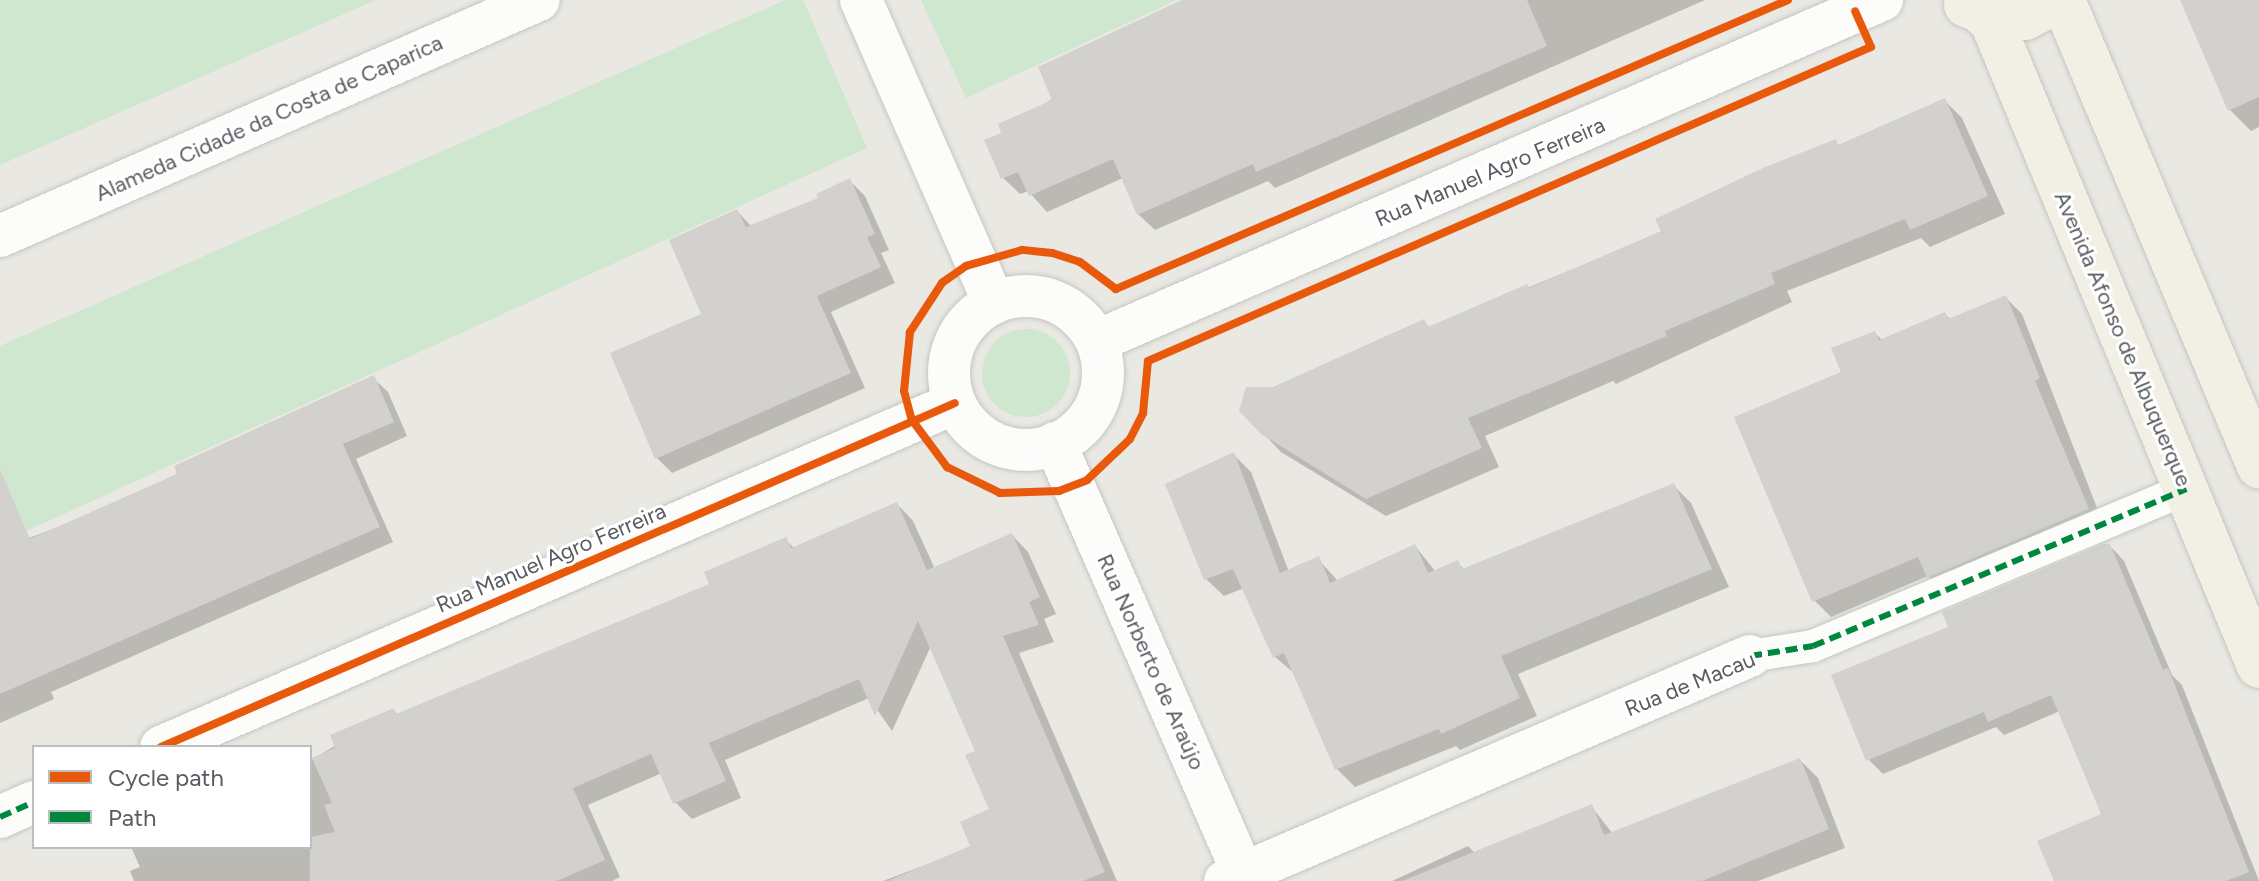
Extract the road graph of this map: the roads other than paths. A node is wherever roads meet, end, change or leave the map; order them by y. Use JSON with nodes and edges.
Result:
{"nodes":[{"id":1,"x":539,"y":0,"type":"edge"},
{"id":2,"x":861,"y":0,"type":"edge"},
{"id":3,"x":1882,"y":0,"type":"edge"},
{"id":4,"x":2061,"y":0,"type":"edge"},
{"id":5,"x":1972,"y":7,"type":"edge"},
{"id":6,"x":0,"y":236,"type":"edge"},
{"id":7,"x":994,"y":303,"type":"junction"},
{"id":8,"x":1097,"y":341,"type":"junction"},
{"id":9,"x":955,"y":403,"type":"junction"},
{"id":10,"x":1055,"y":443,"type":"junction"},
{"id":11,"x":2259,"y":466,"type":"edge"},
{"id":12,"x":2186,"y":489,"type":"junction"},
{"id":13,"x":1750,"y":656,"type":"joint"},
{"id":14,"x":2259,"y":666,"type":"edge"},
{"id":15,"x":166,"y":745,"type":"edge"},
{"id":16,"x":32,"y":803,"type":"edge"},
{"id":17,"x":0,"y":817,"type":"edge"},
{"id":18,"x":1238,"y":878,"type":"edge"}],
"edges":[{"from":1,"to":6,"type":"street","name":"Alameda Cidade da Costa de Caparica"},
{"from":2,"to":7,"type":"street"},
{"from":3,"to":8,"type":"street","name":"Rua Manuel Agro Ferreira"},
{"from":4,"to":5,"type":"main road"},
{"from":4,"to":11,"type":"main road"},
{"from":5,"to":12,"type":"main road","name":"Avenida Afonso de Albuquerque"},
{"from":7,"to":8,"type":"street"},
{"from":7,"to":9,"type":"street"},
{"from":8,"to":10,"type":"street"},
{"from":9,"to":10,"type":"street"},
{"from":9,"to":15,"type":"street","name":"Rua Manuel Agro Ferreira"},
{"from":10,"to":18,"type":"street","name":"Rua Norberto de Araújo"},
{"from":12,"to":13,"type":"street","name":"Rua de Macau"},
{"from":12,"to":14,"type":"main road","name":"Avenida Afonso de Albuquerque"},
{"from":13,"to":18,"type":"street","name":"Rua de Macau"},
{"from":16,"to":17,"type":"street"}]}
